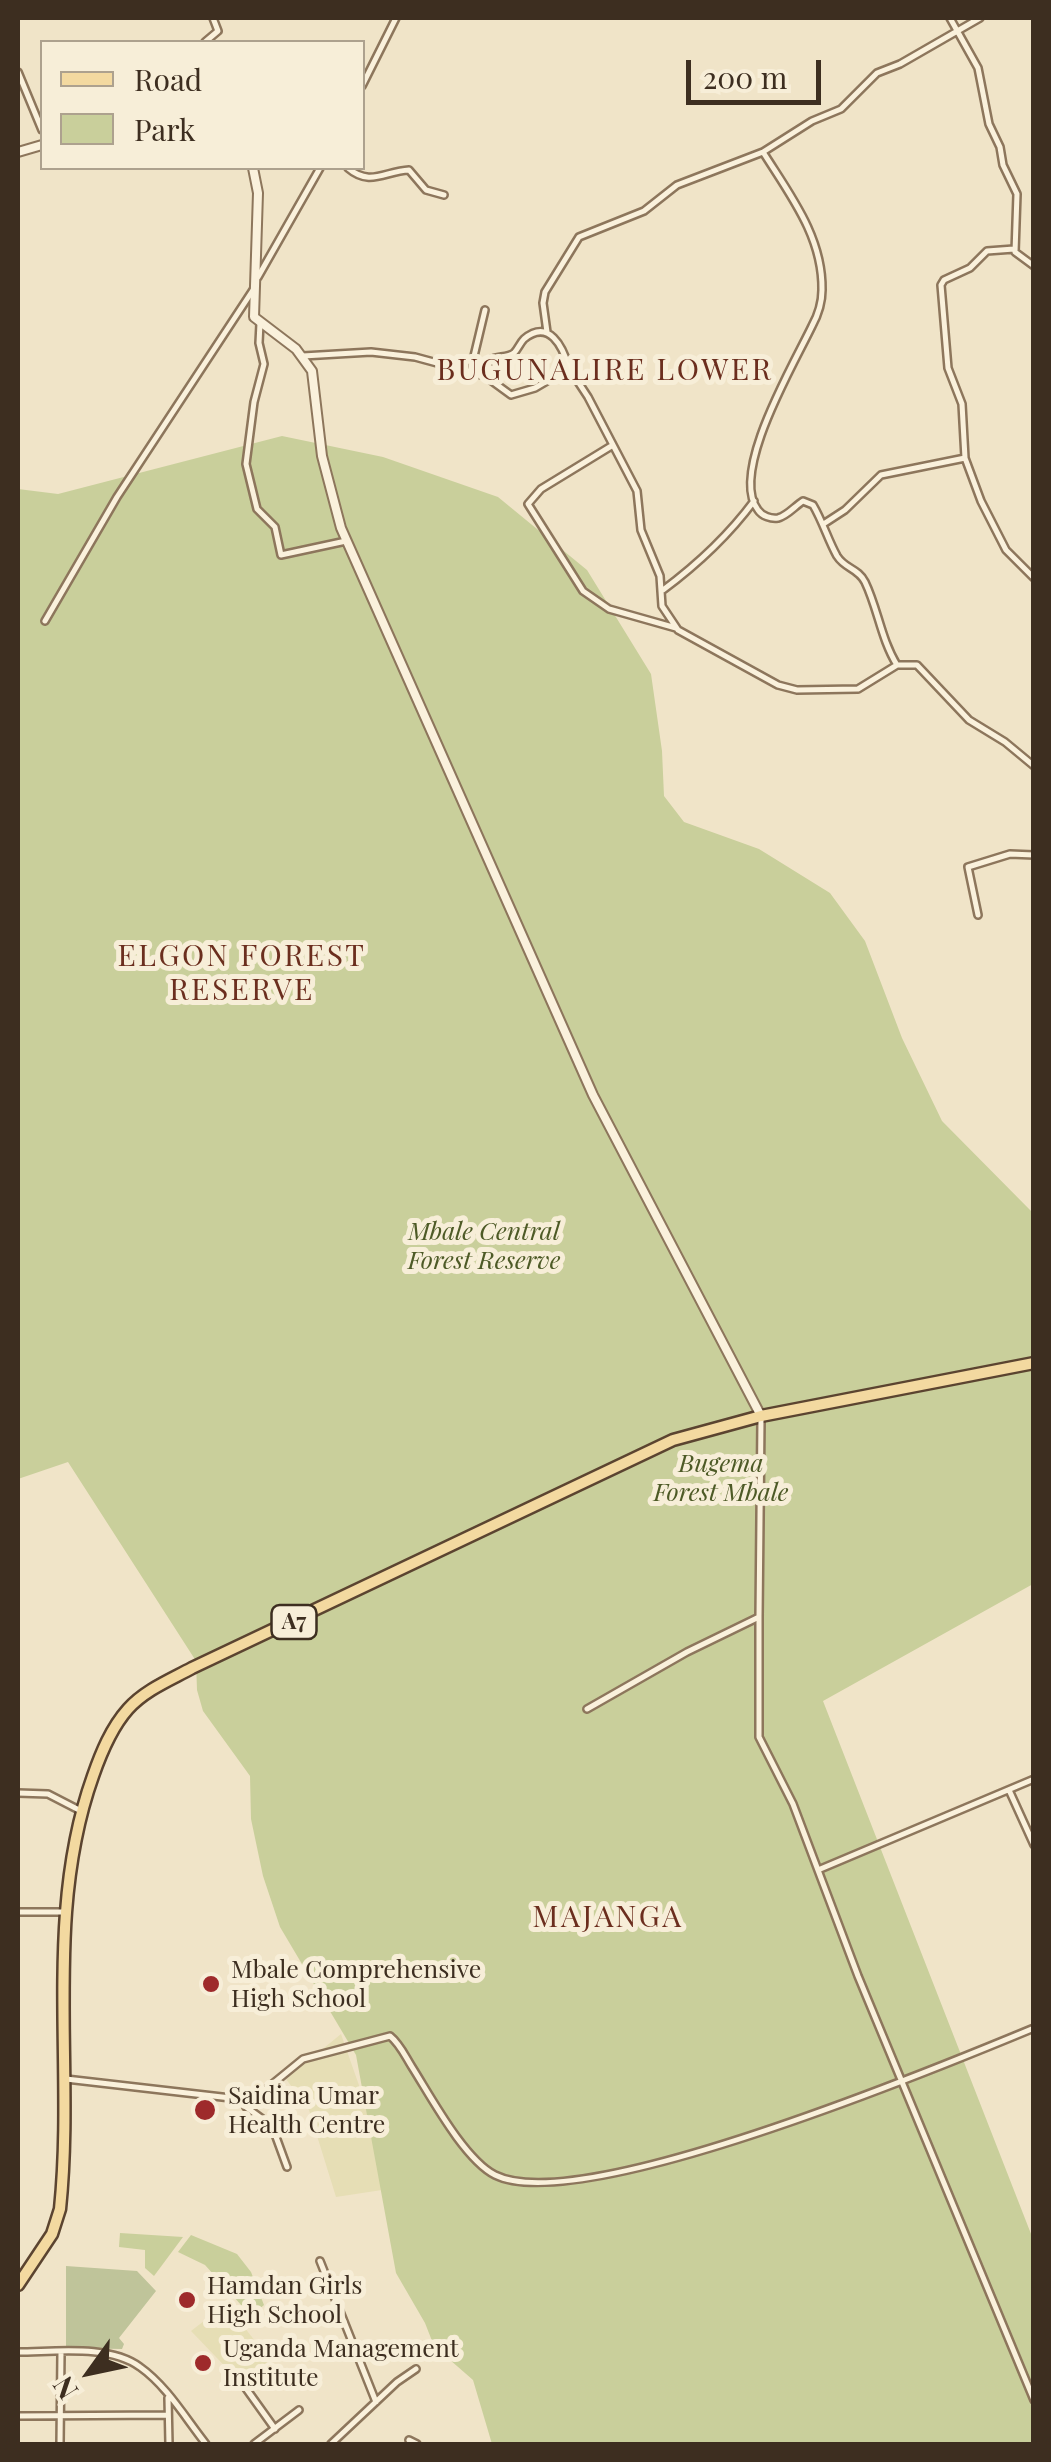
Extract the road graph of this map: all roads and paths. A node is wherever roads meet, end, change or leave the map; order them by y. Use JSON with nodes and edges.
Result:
{"nodes":[{"id":1,"x":213,"y":18,"type":"edge"},
{"id":2,"x":396,"y":18,"type":"edge"},
{"id":3,"x":950,"y":18,"type":"edge"},
{"id":4,"x":980,"y":18,"type":"edge"},
{"id":5,"x":956,"y":30,"type":"junction"},
{"id":6,"x":207,"y":40,"type":"edge"},
{"id":7,"x":18,"y":72,"type":"edge"},
{"id":8,"x":365,"y":80,"type":"edge"},
{"id":9,"x":40,"y":125,"type":"edge"},
{"id":10,"x":763,"y":152,"type":"junction"},
{"id":11,"x":253,"y":170,"type":"edge"},
{"id":12,"x":319,"y":170,"type":"edge"},
{"id":13,"x":350,"y":170,"type":"edge"},
{"id":14,"x":444,"y":195,"type":"dead end"},
{"id":15,"x":1015,"y":249,"type":"junction"},
{"id":16,"x":1034,"y":266,"type":"edge"},
{"id":17,"x":254,"y":287,"type":"junction"},
{"id":18,"x":484,"y":310,"type":"dead end"},
{"id":19,"x":260,"y":323,"type":"junction"},
{"id":20,"x":547,"y":332,"type":"junction"},
{"id":21,"x":303,"y":356,"type":"junction"},
{"id":22,"x":570,"y":368,"type":"junction"},
{"id":23,"x":470,"y":373,"type":"junction"},
{"id":24,"x":486,"y":376,"type":"junction"},
{"id":25,"x":613,"y":444,"type":"junction"},
{"id":26,"x":965,"y":458,"type":"junction"},
{"id":27,"x":754,"y":502,"type":"junction"},
{"id":28,"x":824,"y":524,"type":"junction"},
{"id":29,"x":347,"y":541,"type":"junction"},
{"id":30,"x":1034,"y":578,"type":"edge"},
{"id":31,"x":662,"y":591,"type":"junction"},
{"id":32,"x":45,"y":621,"type":"dead end"},
{"id":33,"x":676,"y":628,"type":"junction"},
{"id":34,"x":896,"y":664,"type":"junction"},
{"id":35,"x":1034,"y":766,"type":"edge"},
{"id":36,"x":1034,"y":855,"type":"edge"},
{"id":37,"x":978,"y":914,"type":"dead end"},
{"id":38,"x":1034,"y":1364,"type":"edge"},
{"id":39,"x":761,"y":1416,"type":"junction"},
{"id":40,"x":760,"y":1617,"type":"junction"},
{"id":41,"x":587,"y":1709,"type":"dead end"},
{"id":42,"x":1034,"y":1779,"type":"edge"},
{"id":43,"x":1009,"y":1790,"type":"junction"},
{"id":44,"x":18,"y":1793,"type":"edge"},
{"id":45,"x":81,"y":1811,"type":"junction"},
{"id":46,"x":1034,"y":1844,"type":"edge"},
{"id":47,"x":818,"y":1870,"type":"junction"},
{"id":48,"x":18,"y":1912,"type":"edge"},
{"id":49,"x":65,"y":1912,"type":"junction"},
{"id":50,"x":1034,"y":2028,"type":"edge"},
{"id":51,"x":63,"y":2079,"type":"junction"},
{"id":52,"x":902,"y":2083,"type":"junction"},
{"id":53,"x":244,"y":2100,"type":"junction"},
{"id":54,"x":287,"y":2166,"type":"dead end"},
{"id":55,"x":320,"y":2261,"type":"dead end"},
{"id":56,"x":18,"y":2285,"type":"edge"},
{"id":57,"x":18,"y":2352,"type":"edge"},
{"id":58,"x":60,"y":2352,"type":"junction"},
{"id":59,"x":416,"y":2369,"type":"dead end"},
{"id":60,"x":245,"y":2387,"type":"dead end"},
{"id":61,"x":168,"y":2395,"type":"junction"},
{"id":62,"x":1034,"y":2400,"type":"edge"},
{"id":63,"x":376,"y":2402,"type":"junction"},
{"id":64,"x":298,"y":2410,"type":"dead end"},
{"id":65,"x":60,"y":2414,"type":"junction"},
{"id":66,"x":168,"y":2415,"type":"junction"},
{"id":67,"x":18,"y":2416,"type":"edge"},
{"id":68,"x":275,"y":2429,"type":"junction"},
{"id":69,"x":409,"y":2440,"type":"dead end"},
{"id":70,"x":60,"y":2444,"type":"edge"},
{"id":71,"x":168,"y":2444,"type":"edge"},
{"id":72,"x":206,"y":2444,"type":"edge"},
{"id":73,"x":254,"y":2444,"type":"edge"},
{"id":74,"x":331,"y":2444,"type":"edge"},
{"id":75,"x":416,"y":2444,"type":"edge"}],
"edges":[{"from":1,"to":6,"type":"street"},
{"from":2,"to":8,"type":"street"},
{"from":3,"to":5,"type":"street"},
{"from":4,"to":5,"type":"street"},
{"from":5,"to":10,"type":"street"},
{"from":5,"to":15,"type":"street"},
{"from":7,"to":9,"type":"street"},
{"from":10,"to":20,"type":"street"},
{"from":10,"to":27,"type":"street"},
{"from":11,"to":17,"type":"street"},
{"from":12,"to":17,"type":"street"},
{"from":13,"to":14,"type":"street"},
{"from":15,"to":16,"type":"street"},
{"from":15,"to":26,"type":"street"},
{"from":17,"to":19,"type":"street"},
{"from":17,"to":32,"type":"street"},
{"from":18,"to":23,"type":"street"},
{"from":19,"to":21,"type":"street"},
{"from":19,"to":29,"type":"street"},
{"from":20,"to":22,"type":"street"},
{"from":20,"to":24,"type":"street"},
{"from":21,"to":23,"type":"street"},
{"from":21,"to":29,"type":"street"},
{"from":22,"to":24,"type":"street"},
{"from":22,"to":25,"type":"street"},
{"from":23,"to":24,"type":"street"},
{"from":25,"to":31,"type":"street"},
{"from":25,"to":33,"type":"street"},
{"from":26,"to":28,"type":"street"},
{"from":26,"to":30,"type":"street"},
{"from":27,"to":28,"type":"street"},
{"from":27,"to":31,"type":"street"},
{"from":28,"to":34,"type":"street"},
{"from":29,"to":39,"type":"street"},
{"from":31,"to":33,"type":"street"},
{"from":33,"to":34,"type":"street"},
{"from":34,"to":35,"type":"street"},
{"from":36,"to":37,"type":"street"},
{"from":38,"to":39,"type":"main road","number":"A7"},
{"from":39,"to":40,"type":"street"},
{"from":39,"to":45,"type":"main road","number":"A7"},
{"from":40,"to":41,"type":"street"},
{"from":40,"to":47,"type":"street"},
{"from":42,"to":43,"type":"street"},
{"from":43,"to":46,"type":"street"},
{"from":43,"to":47,"type":"street"},
{"from":44,"to":45,"type":"street"},
{"from":45,"to":49,"type":"main road","number":"A7"},
{"from":47,"to":52,"type":"street"},
{"from":48,"to":49,"type":"street"},
{"from":49,"to":51,"type":"main road","number":"A7"},
{"from":50,"to":52,"type":"street"},
{"from":51,"to":53,"type":"street"},
{"from":51,"to":56,"type":"main road","number":"A7"},
{"from":52,"to":53,"type":"street"},
{"from":52,"to":62,"type":"street"},
{"from":53,"to":54,"type":"street"},
{"from":55,"to":63,"type":"street"},
{"from":57,"to":58,"type":"street"},
{"from":58,"to":61,"type":"street"},
{"from":58,"to":65,"type":"street"},
{"from":59,"to":63,"type":"street"},
{"from":60,"to":68,"type":"street"},
{"from":61,"to":66,"type":"street"},
{"from":61,"to":72,"type":"street"},
{"from":63,"to":74,"type":"street"},
{"from":64,"to":68,"type":"street"},
{"from":65,"to":66,"type":"street"},
{"from":65,"to":67,"type":"street"},
{"from":65,"to":70,"type":"street"},
{"from":66,"to":71,"type":"street"},
{"from":68,"to":73,"type":"street"},
{"from":69,"to":75,"type":"street"}]}
